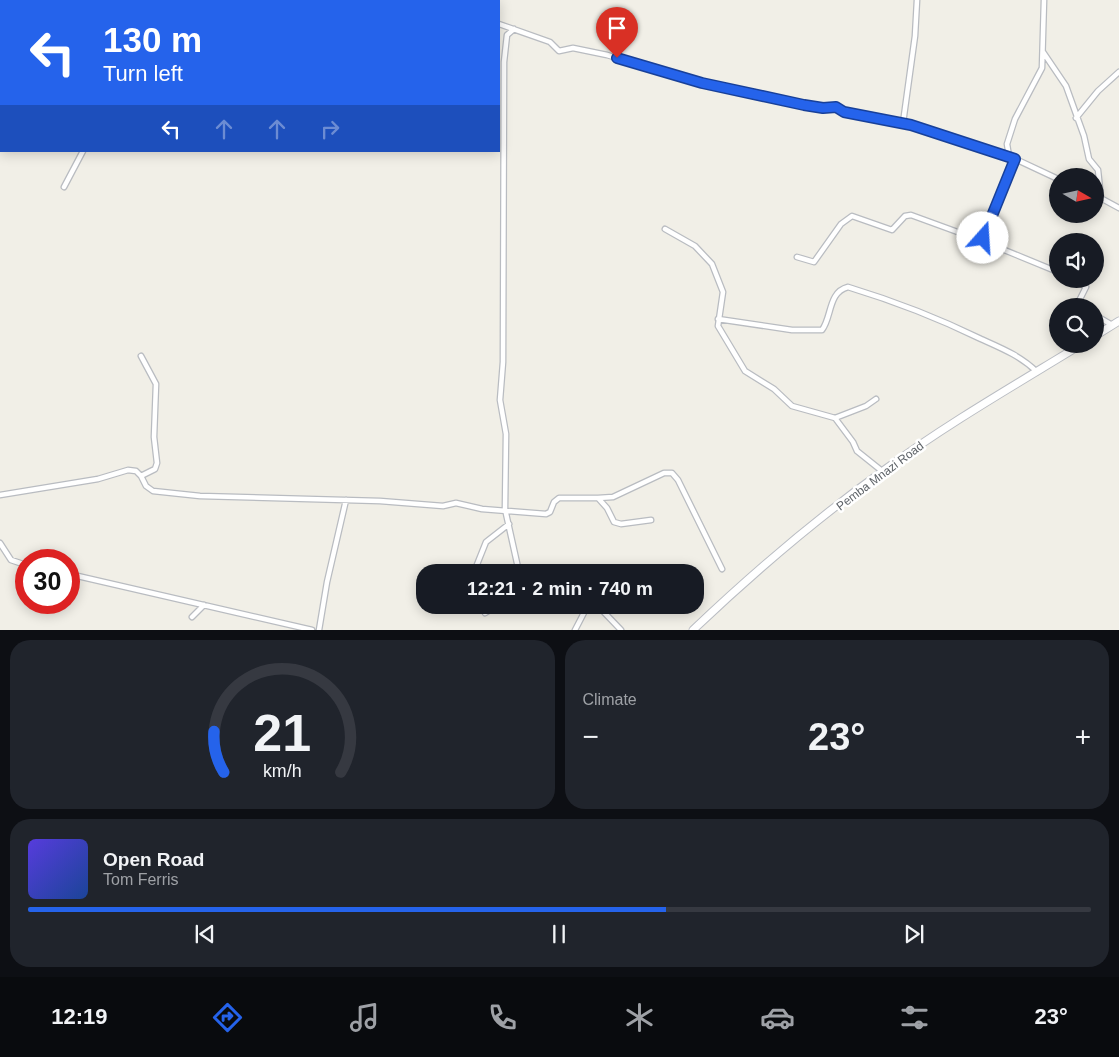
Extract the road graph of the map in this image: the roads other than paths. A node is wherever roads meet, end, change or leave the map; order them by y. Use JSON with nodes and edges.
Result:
{"nodes":[{"id":1,"x":917,"y":0,"type":"edge"},
{"id":2,"x":1044,"y":0,"type":"edge"},
{"id":3,"x":500,"y":24,"type":"edge"},
{"id":4,"x":514,"y":29,"type":"junction"},
{"id":5,"x":1043,"y":52,"type":"junction"},
{"id":6,"x":1119,"y":72,"type":"edge"},
{"id":7,"x":1076,"y":118,"type":"junction"},
{"id":8,"x":903,"y":123,"type":"junction"},
{"id":9,"x":82,"y":152,"type":"edge"},
{"id":10,"x":1009,"y":156,"type":"junction"},
{"id":11,"x":1015,"y":159,"type":"junction"},
{"id":12,"x":1096,"y":168,"type":"edge"},
{"id":13,"x":1049,"y":175,"type":"edge"},
{"id":14,"x":64,"y":187,"type":"dead end"},
{"id":15,"x":1104,"y":200,"type":"edge"},
{"id":16,"x":1119,"y":208,"type":"edge"},
{"id":17,"x":665,"y":229,"type":"dead end"},
{"id":18,"x":985,"y":242,"type":"junction"},
{"id":19,"x":797,"y":258,"type":"dead end"},
{"id":20,"x":1049,"y":268,"type":"edge"},
{"id":21,"x":718,"y":319,"type":"junction"},
{"id":22,"x":1104,"y":320,"type":"edge"},
{"id":23,"x":1119,"y":321,"type":"edge"},
{"id":24,"x":1112,"y":325,"type":"junction"},
{"id":25,"x":1104,"y":330,"type":"edge"},
{"id":26,"x":1068,"y":353,"type":"edge"},
{"id":27,"x":141,"y":356,"type":"dead end"},
{"id":28,"x":1038,"y":372,"type":"junction"},
{"id":29,"x":876,"y":399,"type":"dead end"},
{"id":30,"x":835,"y":418,"type":"junction"},
{"id":31,"x":882,"y":471,"type":"junction"},
{"id":32,"x":142,"y":476,"type":"junction"},
{"id":33,"x":0,"y":495,"type":"edge"},
{"id":34,"x":598,"y":498,"type":"junction"},
{"id":35,"x":346,"y":500,"type":"junction"},
{"id":36,"x":505,"y":509,"type":"junction"},
{"id":37,"x":651,"y":520,"type":"dead end"},
{"id":38,"x":509,"y":524,"type":"junction"},
{"id":39,"x":0,"y":542,"type":"edge"},
{"id":40,"x":15,"y":561,"type":"edge"},
{"id":41,"x":477,"y":564,"type":"edge"},
{"id":42,"x":518,"y":564,"type":"edge"},
{"id":43,"x":722,"y":569,"type":"dead end"},
{"id":44,"x":80,"y":577,"type":"edge"},
{"id":45,"x":204,"y":605,"type":"junction"},
{"id":46,"x":583,"y":614,"type":"edge"},
{"id":47,"x":606,"y":614,"type":"edge"},
{"id":48,"x":192,"y":617,"type":"dead end"},
{"id":49,"x":312,"y":630,"type":"edge"},
{"id":50,"x":319,"y":630,"type":"edge"},
{"id":51,"x":575,"y":630,"type":"edge"},
{"id":52,"x":621,"y":630,"type":"edge"},
{"id":53,"x":693,"y":630,"type":"edge"}],
"edges":[{"from":1,"to":8,"type":"street"},
{"from":2,"to":5,"type":"street"},
{"from":3,"to":4,"type":"street"},
{"from":4,"to":8,"type":"street"},
{"from":4,"to":36,"type":"street"},
{"from":5,"to":7,"type":"street"},
{"from":5,"to":10,"type":"street"},
{"from":6,"to":7,"type":"street"},
{"from":7,"to":12,"type":"street"},
{"from":8,"to":10,"type":"street"},
{"from":9,"to":14,"type":"street"},
{"from":10,"to":11,"type":"street"},
{"from":11,"to":13,"type":"street"},
{"from":11,"to":18,"type":"street"},
{"from":15,"to":16,"type":"street"},
{"from":17,"to":21,"type":"street"},
{"from":18,"to":19,"type":"street"},
{"from":18,"to":20,"type":"street"},
{"from":21,"to":28,"type":"street"},
{"from":21,"to":30,"type":"street"},
{"from":22,"to":24,"type":"street"},
{"from":23,"to":24,"type":"main road"},
{"from":24,"to":25,"type":"main road"},
{"from":26,"to":28,"type":"main road","name":"Pemba Mnazi Road"},
{"from":27,"to":32,"type":"street"},
{"from":28,"to":31,"type":"main road","name":"Pemba Mnazi Road"},
{"from":29,"to":30,"type":"street"},
{"from":30,"to":31,"type":"street"},
{"from":31,"to":53,"type":"main road","name":"Pemba Mnazi Road"},
{"from":32,"to":33,"type":"street"},
{"from":32,"to":35,"type":"street"},
{"from":34,"to":36,"type":"street"},
{"from":34,"to":37,"type":"street"},
{"from":34,"to":43,"type":"street"},
{"from":35,"to":36,"type":"street"},
{"from":35,"to":50,"type":"street"},
{"from":36,"to":38,"type":"street"},
{"from":38,"to":41,"type":"street"},
{"from":38,"to":42,"type":"street"},
{"from":39,"to":40,"type":"street"},
{"from":44,"to":45,"type":"street"},
{"from":45,"to":48,"type":"street"},
{"from":45,"to":49,"type":"street"},
{"from":46,"to":51,"type":"street"},
{"from":47,"to":52,"type":"street"}]}
